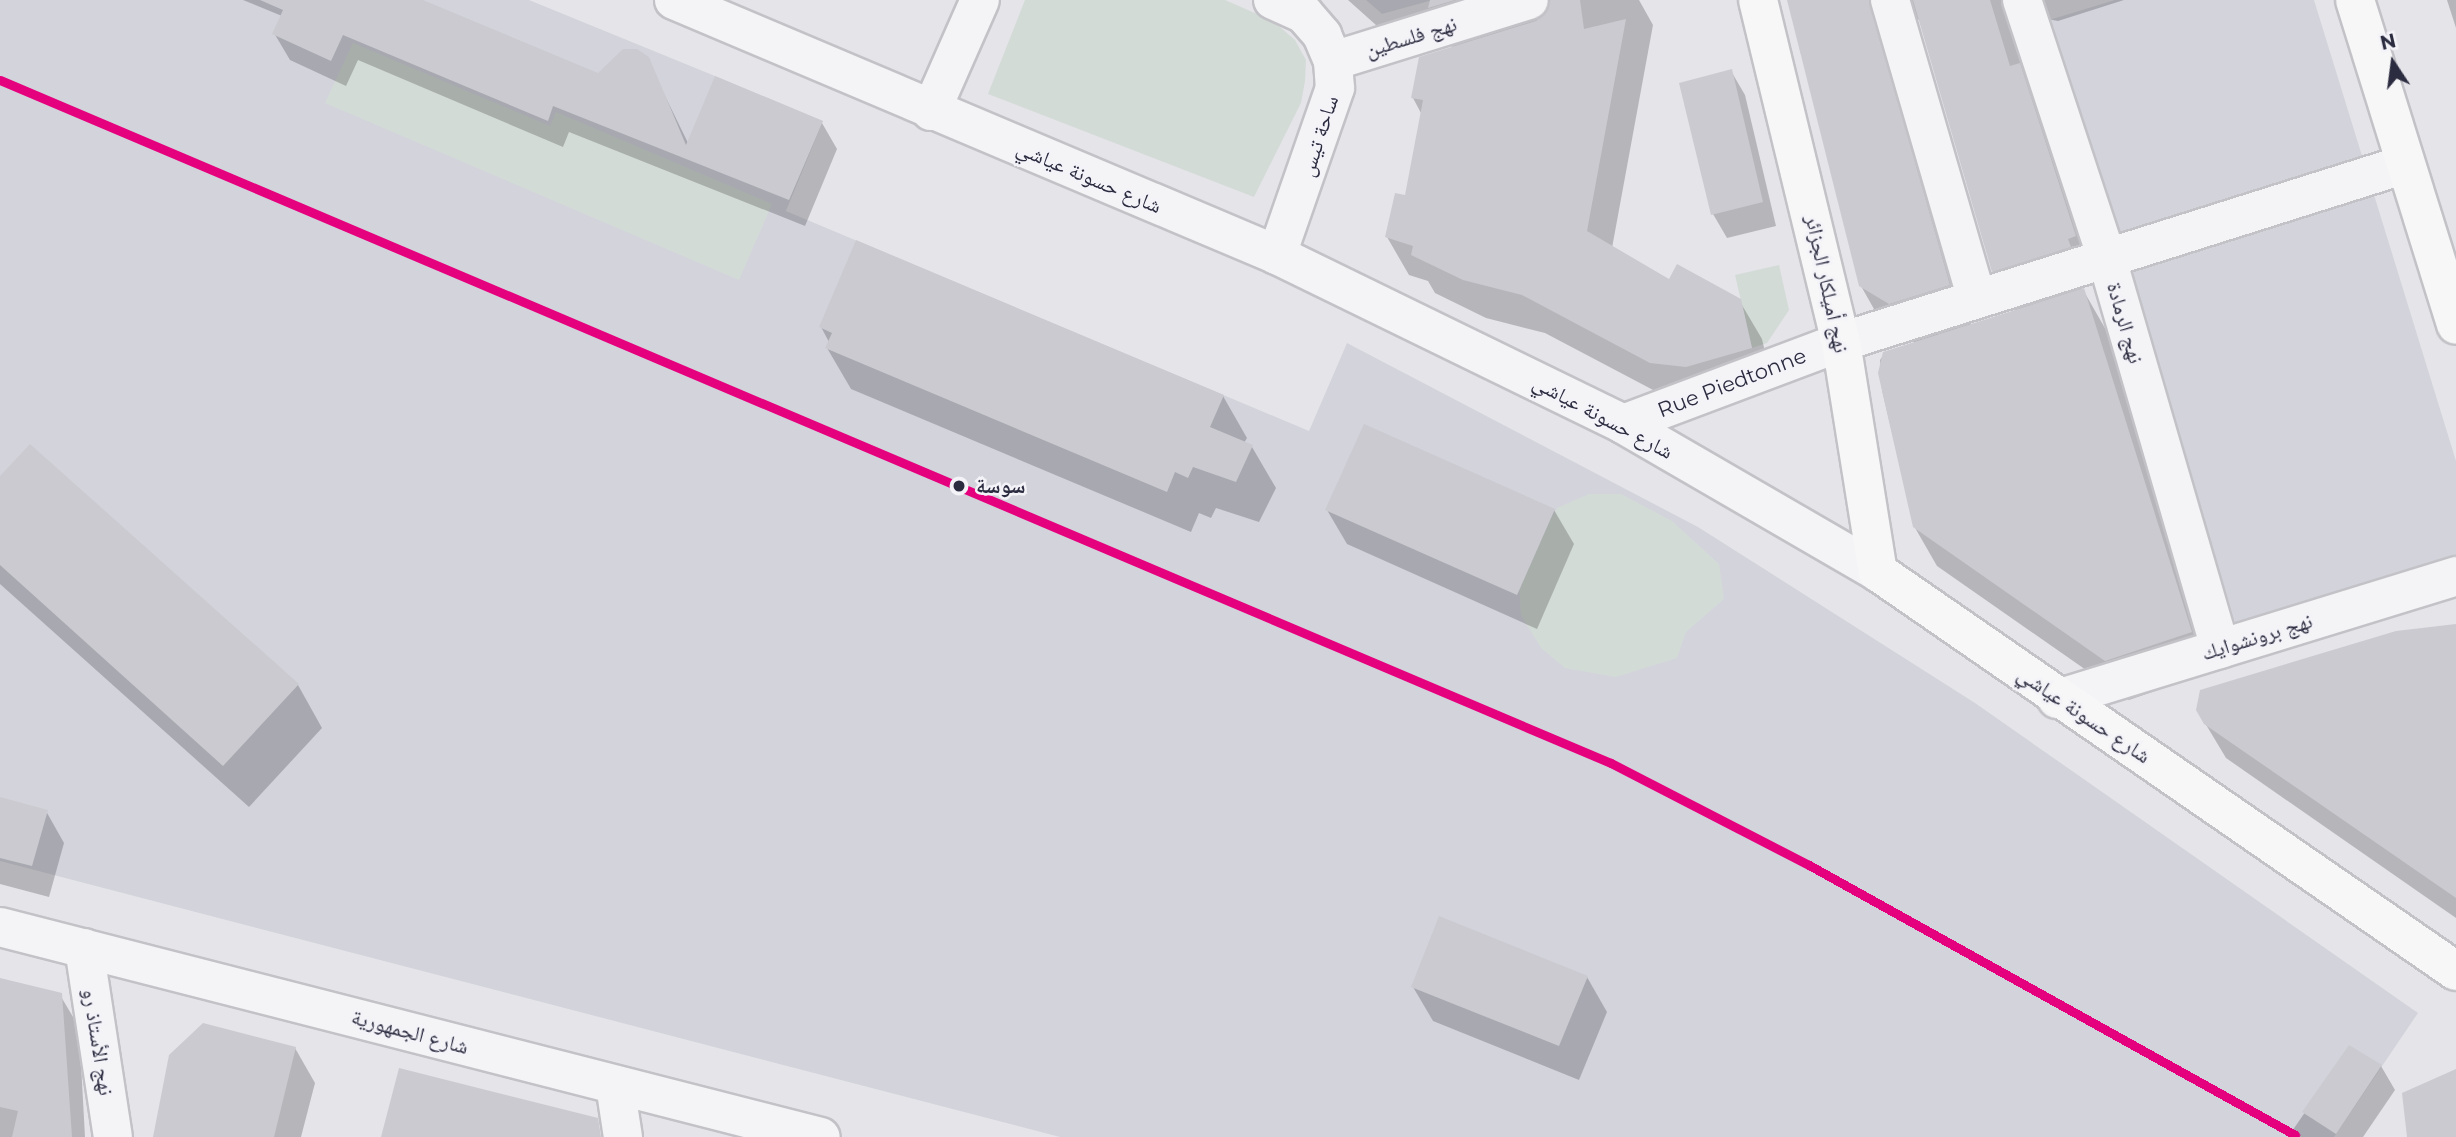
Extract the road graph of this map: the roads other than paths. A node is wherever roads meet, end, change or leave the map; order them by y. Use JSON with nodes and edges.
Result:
{"nodes":[{"id":1,"x":674,"y":0,"type":"edge"},
{"id":2,"x":980,"y":0,"type":"edge"},
{"id":3,"x":1273,"y":0,"type":"edge"},
{"id":4,"x":1529,"y":0,"type":"edge"},
{"id":5,"x":1758,"y":0,"type":"edge"},
{"id":6,"x":1890,"y":0,"type":"edge"},
{"id":7,"x":2022,"y":0,"type":"edge"},
{"id":8,"x":2355,"y":0,"type":"edge"},
{"id":9,"x":1333,"y":61,"type":"junction"},
{"id":10,"x":931,"y":110,"type":"junction"},
{"id":11,"x":2406,"y":164,"type":"junction"},
{"id":12,"x":1277,"y":255,"type":"junction"},
{"id":13,"x":2106,"y":259,"type":"junction"},
{"id":14,"x":1977,"y":299,"type":"junction"},
{"id":15,"x":2455,"y":321,"type":"edge"},
{"id":16,"x":1841,"y":342,"type":"junction"},
{"id":17,"x":1623,"y":424,"type":"junction"},
{"id":18,"x":1878,"y":572,"type":"junction"},
{"id":19,"x":2456,"y":576,"type":"edge"},
{"id":20,"x":2220,"y":649,"type":"junction"},
{"id":21,"x":2057,"y":699,"type":"junction"},
{"id":22,"x":0,"y":927,"type":"edge"},
{"id":23,"x":84,"y":948,"type":"junction"},
{"id":24,"x":2456,"y":971,"type":"edge"},
{"id":25,"x":615,"y":1085,"type":"junction"},
{"id":26,"x":113,"y":1137,"type":"edge"},
{"id":27,"x":623,"y":1137,"type":"edge"},
{"id":28,"x":821,"y":1137,"type":"edge"}],
"edges":[{"from":1,"to":10,"type":"street","name":"شارع حسونة عياشي"},
{"from":2,"to":10,"type":"street"},
{"from":3,"to":9,"type":"street","name":"ساحة تيس"},
{"from":4,"to":9,"type":"street","name":"نهج فلسطين"},
{"from":5,"to":16,"type":"main road","name":"نهج أميلكار الجزائر"},
{"from":6,"to":14,"type":"street"},
{"from":7,"to":13,"type":"street","name":"نهج الرمادة"},
{"from":8,"to":11,"type":"main road"},
{"from":9,"to":12,"type":"street","name":"ساحة تيس"},
{"from":10,"to":12,"type":"street","name":"شارع حسونة عياشي"},
{"from":11,"to":13,"type":"street","name":"Rue Piedtonne"},
{"from":11,"to":15,"type":"main road"},
{"from":12,"to":17,"type":"street","name":"شارع حسونة عياشي"},
{"from":13,"to":14,"type":"street","name":"Rue Piedtonne"},
{"from":13,"to":20,"type":"street","name":"نهج الرمادة"},
{"from":14,"to":16,"type":"street","name":"Rue Piedtonne"},
{"from":16,"to":17,"type":"street","name":"Rue Piedtonne"},
{"from":16,"to":18,"type":"main road","name":"نهج أميلكار الجزائر"},
{"from":17,"to":18,"type":"street","name":"شارع حسونة عياشي"},
{"from":18,"to":21,"type":"main road","name":"شارع حسونة عياشي"},
{"from":19,"to":20,"type":"street","name":"نهج برونشوايك"},
{"from":20,"to":21,"type":"street","name":"نهج برونشوايك"},
{"from":21,"to":24,"type":"main road","name":"شارع حسونة عياشي"},
{"from":22,"to":23,"type":"street","name":"شارع الجمهورية"},
{"from":23,"to":25,"type":"street","name":"شارع الجمهورية"},
{"from":23,"to":26,"type":"street","name":"نهج الأستاذ رو"},
{"from":25,"to":27,"type":"street"},
{"from":25,"to":28,"type":"street","name":"شارع الجمهورية"}]}
